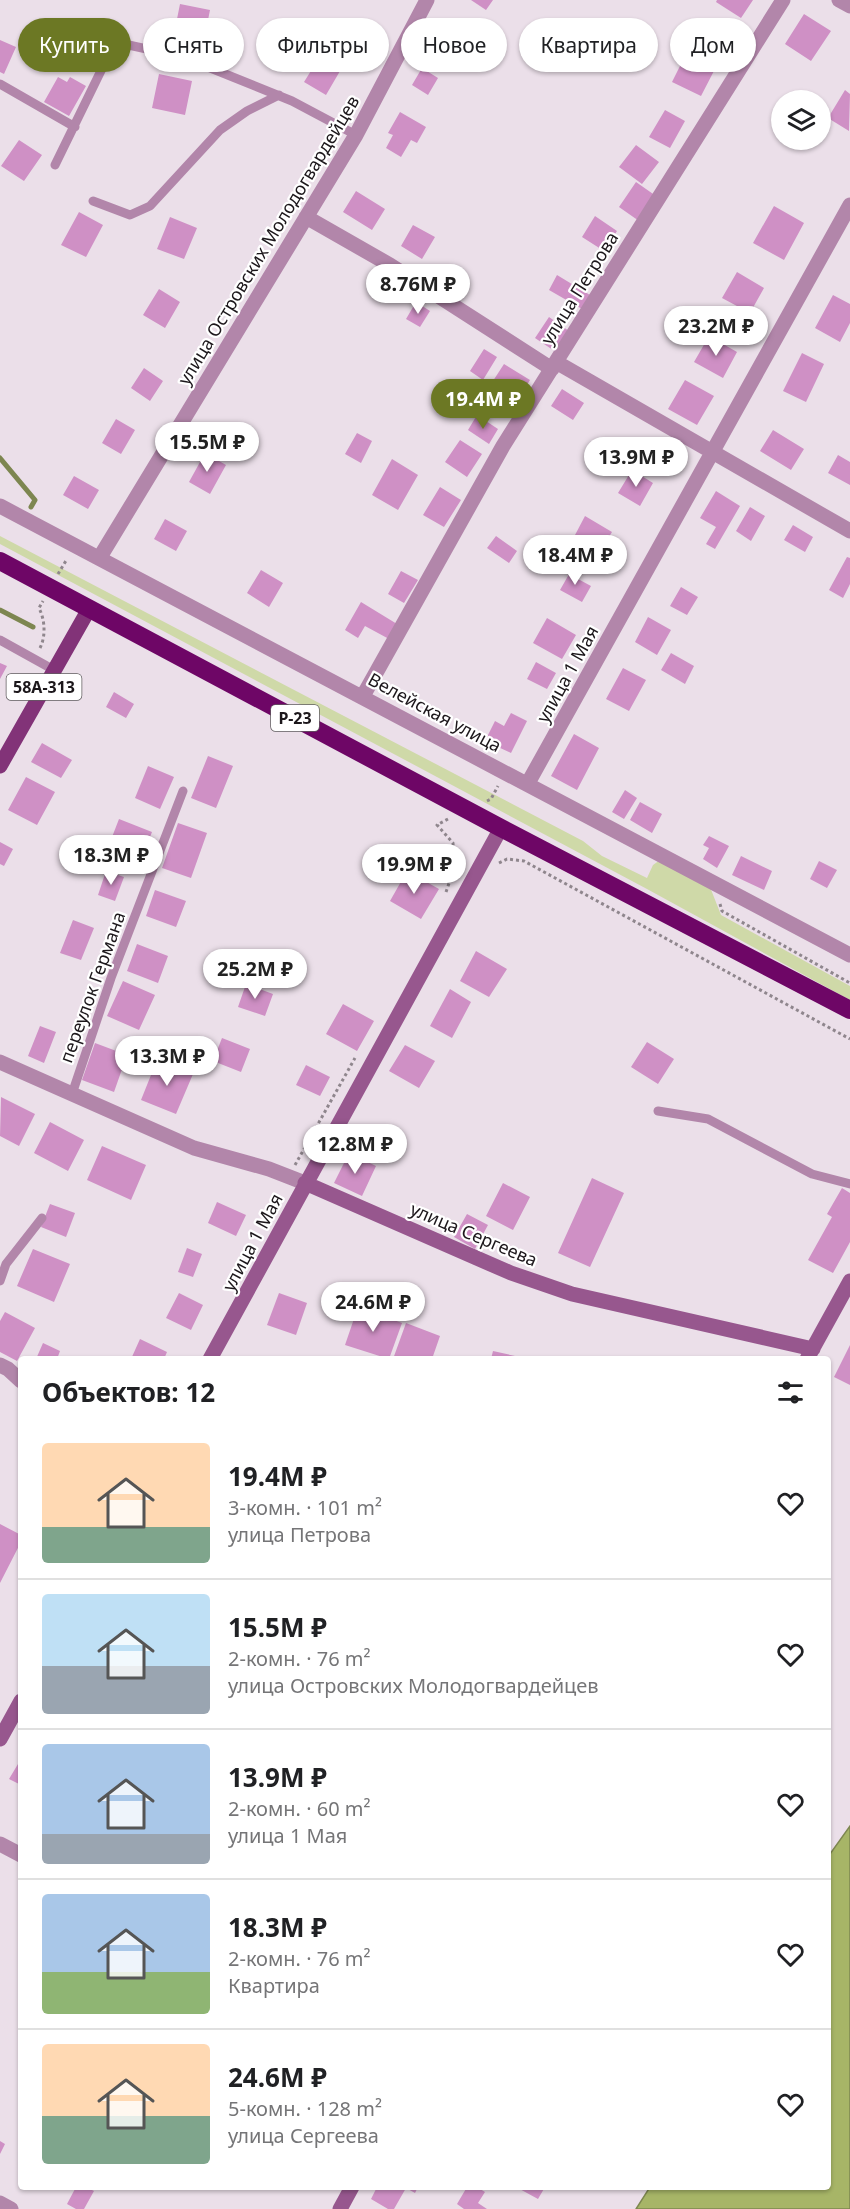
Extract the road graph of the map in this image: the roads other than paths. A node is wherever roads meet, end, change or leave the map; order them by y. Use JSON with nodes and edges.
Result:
{"nodes":[{"id":1,"x":427,"y":0,"type":"edge"},
{"id":2,"x":783,"y":0,"type":"edge"},
{"id":3,"x":839,"y":0,"type":"edge"},
{"id":4,"x":850,"y":6,"type":"edge"},
{"id":5,"x":0,"y":84,"type":"edge"},
{"id":6,"x":279,"y":95,"type":"junction"},
{"id":7,"x":75,"y":127,"type":"junction"},
{"id":8,"x":356,"y":135,"type":"junction"},
{"id":9,"x":55,"y":165,"type":"dead end"},
{"id":10,"x":93,"y":201,"type":"dead end"},
{"id":11,"x":850,"y":205,"type":"edge"},
{"id":12,"x":306,"y":217,"type":"junction"},
{"id":13,"x":554,"y":366,"type":"junction"},
{"id":14,"x":712,"y":454,"type":"junction"},
{"id":15,"x":0,"y":506,"type":"edge"},
{"id":16,"x":850,"y":531,"type":"edge"},
{"id":17,"x":100,"y":557,"type":"junction"},
{"id":18,"x":0,"y":561,"type":"edge"},
{"id":19,"x":88,"y":609,"type":"junction"},
{"id":20,"x":0,"y":640,"type":"edge"},
{"id":21,"x":54,"y":670,"type":"junction"},
{"id":22,"x":363,"y":696,"type":"junction"},
{"id":23,"x":0,"y":766,"type":"edge"},
{"id":24,"x":528,"y":783,"type":"junction"},
{"id":25,"x":183,"y":791,"type":"dead end"},
{"id":26,"x":501,"y":828,"type":"junction"},
{"id":27,"x":850,"y":955,"type":"edge"},
{"id":28,"x":850,"y":1010,"type":"edge"},
{"id":29,"x":0,"y":1062,"type":"edge"},
{"id":30,"x":72,"y":1094,"type":"junction"},
{"id":31,"x":658,"y":1111,"type":"dead end"},
{"id":32,"x":305,"y":1183,"type":"junction"},
{"id":33,"x":850,"y":1184,"type":"edge"},
{"id":34,"x":42,"y":1218,"type":"dead end"},
{"id":35,"x":3,"y":1262,"type":"edge"},
{"id":36,"x":0,"y":1281,"type":"edge"},
{"id":37,"x":850,"y":1281,"type":"edge"},
{"id":38,"x":810,"y":1354,"type":"edge"},
{"id":39,"x":212,"y":1356,"type":"edge"},
{"id":40,"x":0,"y":1365,"type":"edge"},
{"id":41,"x":18,"y":1378,"type":"edge"},
{"id":42,"x":18,"y":1706,"type":"edge"},
{"id":43,"x":0,"y":1738,"type":"edge"},
{"id":44,"x":0,"y":1844,"type":"edge"},
{"id":45,"x":18,"y":1854,"type":"edge"},
{"id":46,"x":350,"y":2190,"type":"edge"},
{"id":47,"x":0,"y":2203,"type":"edge"},
{"id":48,"x":11,"y":2209,"type":"edge"},
{"id":49,"x":340,"y":2209,"type":"edge"}],
"edges":[{"from":1,"to":8,"type":"street","name":"улица Островских Молодогвардейцев"},
{"from":2,"to":13,"type":"street","name":"улица Петрова"},
{"from":3,"to":4,"type":"street"},
{"from":5,"to":7,"type":"lane"},
{"from":6,"to":7,"type":"lane"},
{"from":6,"to":8,"type":"lane"},
{"from":6,"to":10,"type":"lane"},
{"from":7,"to":9,"type":"lane"},
{"from":8,"to":12,"type":"street","name":"улица Островских Молодогвардейцев"},
{"from":11,"to":14,"type":"street","name":"улица 1 Мая"},
{"from":12,"to":13,"type":"street"},
{"from":12,"to":17,"type":"street","name":"улица Островских Молодогвардейцев"},
{"from":13,"to":14,"type":"street"},
{"from":13,"to":22,"type":"street","name":"улица Петрова"},
{"from":14,"to":16,"type":"street"},
{"from":14,"to":24,"type":"street","name":"улица 1 Мая"},
{"from":15,"to":17,"type":"street","name":"Велейская улица"},
{"from":17,"to":22,"type":"street","name":"Велейская улица"},
{"from":18,"to":19,"type":"highway","number":"Р-23"},
{"from":19,"to":21,"type":"main road","number":"58А-313"},
{"from":19,"to":26,"type":"highway","number":"Р-23"},
{"from":20,"to":21,"type":"lane"},
{"from":21,"to":23,"type":"main road","number":"58А-313"},
{"from":22,"to":24,"type":"street","name":"Велейская улица"},
{"from":24,"to":27,"type":"street","name":"Велейская улица"},
{"from":25,"to":30,"type":"lane","name":"переулок Германа"},
{"from":26,"to":28,"type":"highway","number":"Р-23"},
{"from":26,"to":32,"type":"main road","name":"улица 1 Мая"},
{"from":29,"to":30,"type":"street","name":"улица Сергеева"},
{"from":30,"to":32,"type":"street","name":"улица Сергеева"},
{"from":31,"to":33,"type":"lane"},
{"from":32,"to":38,"type":"main road","name":"улица Сергеева"},
{"from":32,"to":39,"type":"main road","name":"улица 1 Мая"},
{"from":34,"to":35,"type":"lane"},
{"from":35,"to":36,"type":"lane"},
{"from":37,"to":38,"type":"main road"},
{"from":40,"to":41,"type":"street"},
{"from":42,"to":43,"type":"main road"},
{"from":44,"to":45,"type":"street"},
{"from":46,"to":49,"type":"main road"},
{"from":47,"to":48,"type":"street"}]}
